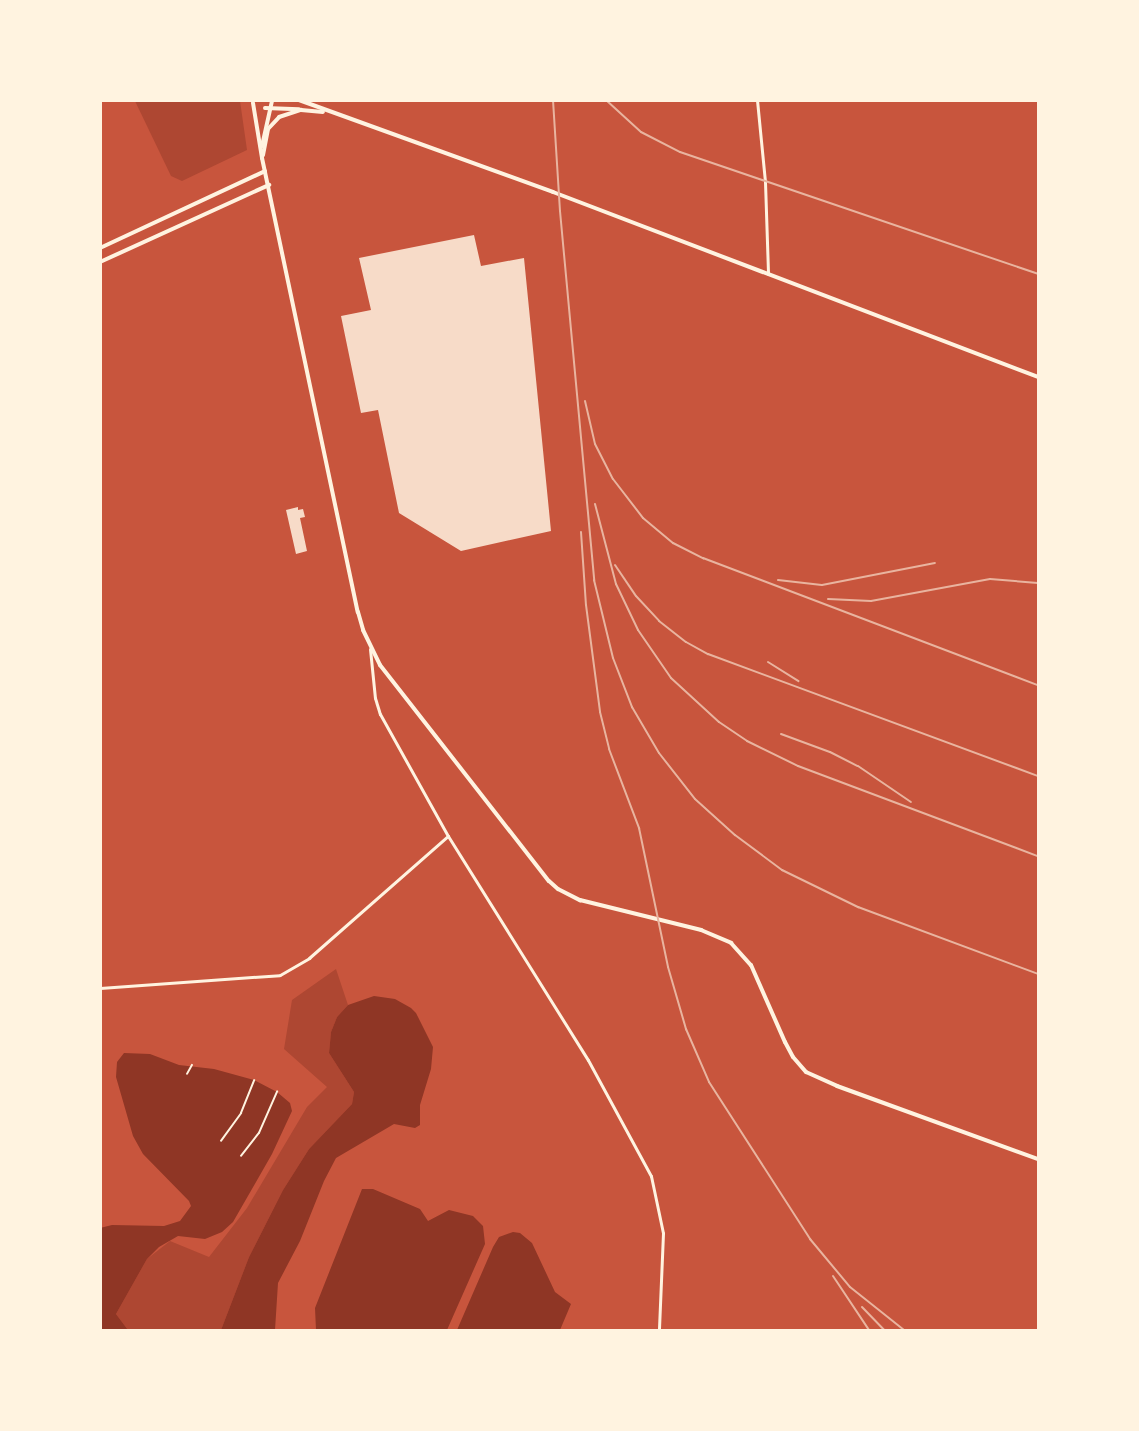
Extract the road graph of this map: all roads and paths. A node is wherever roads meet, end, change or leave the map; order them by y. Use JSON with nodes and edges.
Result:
{"nodes":[{"id":1,"x":301,"y":100,"type":"edge"},
{"id":2,"x":757,"y":100,"type":"edge"},
{"id":3,"x":272,"y":101,"type":"edge"},
{"id":4,"x":253,"y":102,"type":"edge"},
{"id":5,"x":268,"y":107,"type":"junction"},
{"id":6,"x":318,"y":110,"type":"junction"},
{"id":7,"x":342,"y":116,"type":"junction"},
{"id":8,"x":262,"y":158,"type":"junction"},
{"id":9,"x":265,"y":171,"type":"junction"},
{"id":10,"x":268,"y":185,"type":"junction"},
{"id":11,"x":100,"y":248,"type":"edge"},
{"id":12,"x":100,"y":262,"type":"edge"},
{"id":13,"x":768,"y":274,"type":"junction"},
{"id":14,"x":1038,"y":376,"type":"edge"},
{"id":15,"x":370,"y":649,"type":"junction"},
{"id":16,"x":448,"y":836,"type":"junction"},
{"id":17,"x":100,"y":988,"type":"edge"},
{"id":18,"x":192,"y":1065,"type":"dead end"},
{"id":19,"x":187,"y":1074,"type":"dead end"},
{"id":20,"x":255,"y":1080,"type":"dead end"},
{"id":21,"x":277,"y":1092,"type":"dead end"},
{"id":22,"x":221,"y":1141,"type":"dead end"},
{"id":23,"x":241,"y":1156,"type":"dead end"},
{"id":24,"x":1038,"y":1159,"type":"edge"},
{"id":25,"x":659,"y":1330,"type":"edge"}],
"edges":[{"from":1,"to":7,"type":"street"},
{"from":2,"to":13,"type":"street"},
{"from":3,"to":5,"type":"street"},
{"from":4,"to":5,"type":"street"},
{"from":4,"to":8,"type":"street"},
{"from":5,"to":6,"type":"street"},
{"from":5,"to":8,"type":"street"},
{"from":6,"to":7,"type":"street"},
{"from":6,"to":8,"type":"street"},
{"from":7,"to":13,"type":"street"},
{"from":8,"to":9,"type":"street"},
{"from":9,"to":10,"type":"street"},
{"from":9,"to":11,"type":"street"},
{"from":10,"to":12,"type":"street"},
{"from":10,"to":15,"type":"street"},
{"from":13,"to":14,"type":"street"},
{"from":15,"to":16,"type":"street"},
{"from":15,"to":24,"type":"street"},
{"from":16,"to":17,"type":"street"},
{"from":16,"to":25,"type":"street"},
{"from":18,"to":19,"type":"path"},
{"from":20,"to":22,"type":"path"},
{"from":21,"to":23,"type":"path"}]}
